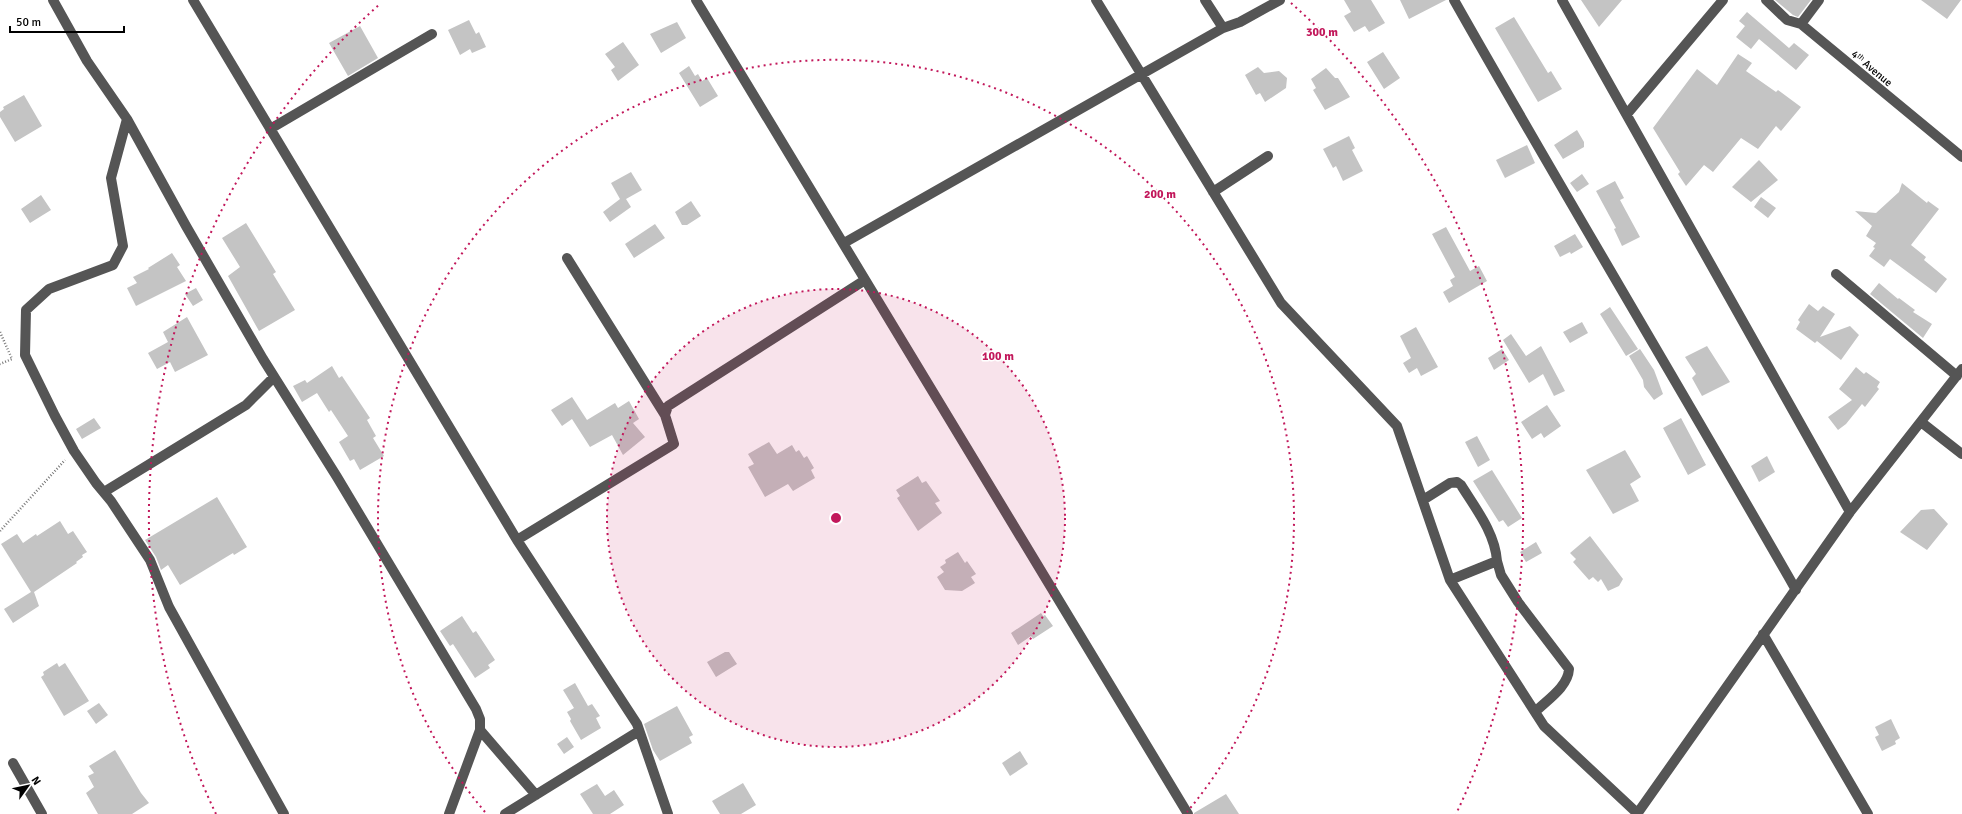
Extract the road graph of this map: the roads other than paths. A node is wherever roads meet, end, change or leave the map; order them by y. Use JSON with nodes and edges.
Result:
{"nodes":[{"id":1,"x":53,"y":0,"type":"edge"},
{"id":2,"x":193,"y":0,"type":"edge"},
{"id":3,"x":696,"y":0,"type":"edge"},
{"id":4,"x":1096,"y":0,"type":"edge"},
{"id":5,"x":1206,"y":0,"type":"edge"},
{"id":6,"x":1280,"y":0,"type":"edge"},
{"id":7,"x":1454,"y":0,"type":"edge"},
{"id":8,"x":1562,"y":0,"type":"edge"},
{"id":9,"x":1723,"y":0,"type":"edge"},
{"id":10,"x":1766,"y":0,"type":"edge"},
{"id":11,"x":1819,"y":0,"type":"edge"},
{"id":12,"x":1801,"y":24,"type":"junction"},
{"id":13,"x":1223,"y":28,"type":"junction"},
{"id":14,"x":432,"y":34,"type":"dead end"},
{"id":15,"x":1141,"y":74,"type":"junction"},
{"id":16,"x":1627,"y":114,"type":"junction"},
{"id":17,"x":127,"y":119,"type":"junction"},
{"id":18,"x":270,"y":129,"type":"junction"},
{"id":19,"x":1268,"y":156,"type":"dead end"},
{"id":20,"x":1962,"y":157,"type":"edge"},
{"id":21,"x":1213,"y":192,"type":"junction"},
{"id":22,"x":844,"y":243,"type":"junction"},
{"id":23,"x":567,"y":258,"type":"dead end"},
{"id":24,"x":1836,"y":274,"type":"dead end"},
{"id":25,"x":865,"y":280,"type":"junction"},
{"id":26,"x":1960,"y":373,"type":"edge"},
{"id":27,"x":274,"y":377,"type":"junction"},
{"id":28,"x":665,"y":415,"type":"junction"},
{"id":29,"x":1921,"y":422,"type":"junction"},
{"id":30,"x":1962,"y":454,"type":"edge"},
{"id":31,"x":104,"y":492,"type":"junction"},
{"id":32,"x":1423,"y":500,"type":"junction"},
{"id":33,"x":1850,"y":512,"type":"junction"},
{"id":34,"x":517,"y":540,"type":"junction"},
{"id":35,"x":1497,"y":561,"type":"junction"},
{"id":36,"x":1450,"y":580,"type":"junction"},
{"id":37,"x":1796,"y":590,"type":"junction"},
{"id":38,"x":1763,"y":634,"type":"junction"},
{"id":39,"x":1535,"y":712,"type":"junction"},
{"id":40,"x":480,"y":730,"type":"junction"},
{"id":41,"x":639,"y":731,"type":"junction"},
{"id":42,"x":13,"y":763,"type":"dead end"},
{"id":43,"x":536,"y":795,"type":"junction"},
{"id":44,"x":42,"y":814,"type":"edge"},
{"id":45,"x":284,"y":814,"type":"edge"},
{"id":46,"x":449,"y":814,"type":"edge"},
{"id":47,"x":505,"y":814,"type":"edge"},
{"id":48,"x":668,"y":814,"type":"edge"},
{"id":49,"x":1188,"y":814,"type":"edge"},
{"id":50,"x":1637,"y":814,"type":"edge"},
{"id":51,"x":1868,"y":814,"type":"edge"}],
"edges":[{"from":1,"to":17,"type":"street"},
{"from":2,"to":18,"type":"street"},
{"from":3,"to":22,"type":"street"},
{"from":4,"to":15,"type":"street"},
{"from":5,"to":13,"type":"street"},
{"from":6,"to":13,"type":"street"},
{"from":7,"to":37,"type":"street"},
{"from":8,"to":16,"type":"street"},
{"from":9,"to":16,"type":"street"},
{"from":10,"to":12,"type":"street","name":"4ᵗʰ Avenue"},
{"from":11,"to":12,"type":"street"},
{"from":12,"to":20,"type":"street","name":"4ᵗʰ Avenue"},
{"from":13,"to":15,"type":"street"},
{"from":14,"to":18,"type":"street"},
{"from":15,"to":21,"type":"street"},
{"from":15,"to":22,"type":"street"},
{"from":16,"to":33,"type":"street"},
{"from":17,"to":27,"type":"street"},
{"from":17,"to":31,"type":"street"},
{"from":18,"to":34,"type":"street"},
{"from":19,"to":21,"type":"street"},
{"from":21,"to":32,"type":"street"},
{"from":22,"to":25,"type":"street"},
{"from":23,"to":28,"type":"street"},
{"from":24,"to":26,"type":"street"},
{"from":25,"to":28,"type":"street"},
{"from":25,"to":49,"type":"street"},
{"from":26,"to":29,"type":"street"},
{"from":27,"to":31,"type":"street"},
{"from":27,"to":40,"type":"street"},
{"from":28,"to":34,"type":"street"},
{"from":29,"to":30,"type":"street"},
{"from":29,"to":33,"type":"street"},
{"from":31,"to":45,"type":"street"},
{"from":32,"to":35,"type":"street"},
{"from":32,"to":36,"type":"street"},
{"from":33,"to":37,"type":"street"},
{"from":34,"to":41,"type":"street"},
{"from":35,"to":36,"type":"street"},
{"from":35,"to":39,"type":"street"},
{"from":36,"to":39,"type":"street"},
{"from":37,"to":38,"type":"street"},
{"from":38,"to":50,"type":"street"},
{"from":38,"to":51,"type":"street"},
{"from":39,"to":50,"type":"street"},
{"from":40,"to":43,"type":"street"},
{"from":40,"to":46,"type":"street"},
{"from":41,"to":43,"type":"street"},
{"from":41,"to":48,"type":"street"},
{"from":42,"to":44,"type":"street"},
{"from":43,"to":47,"type":"street"}]}
